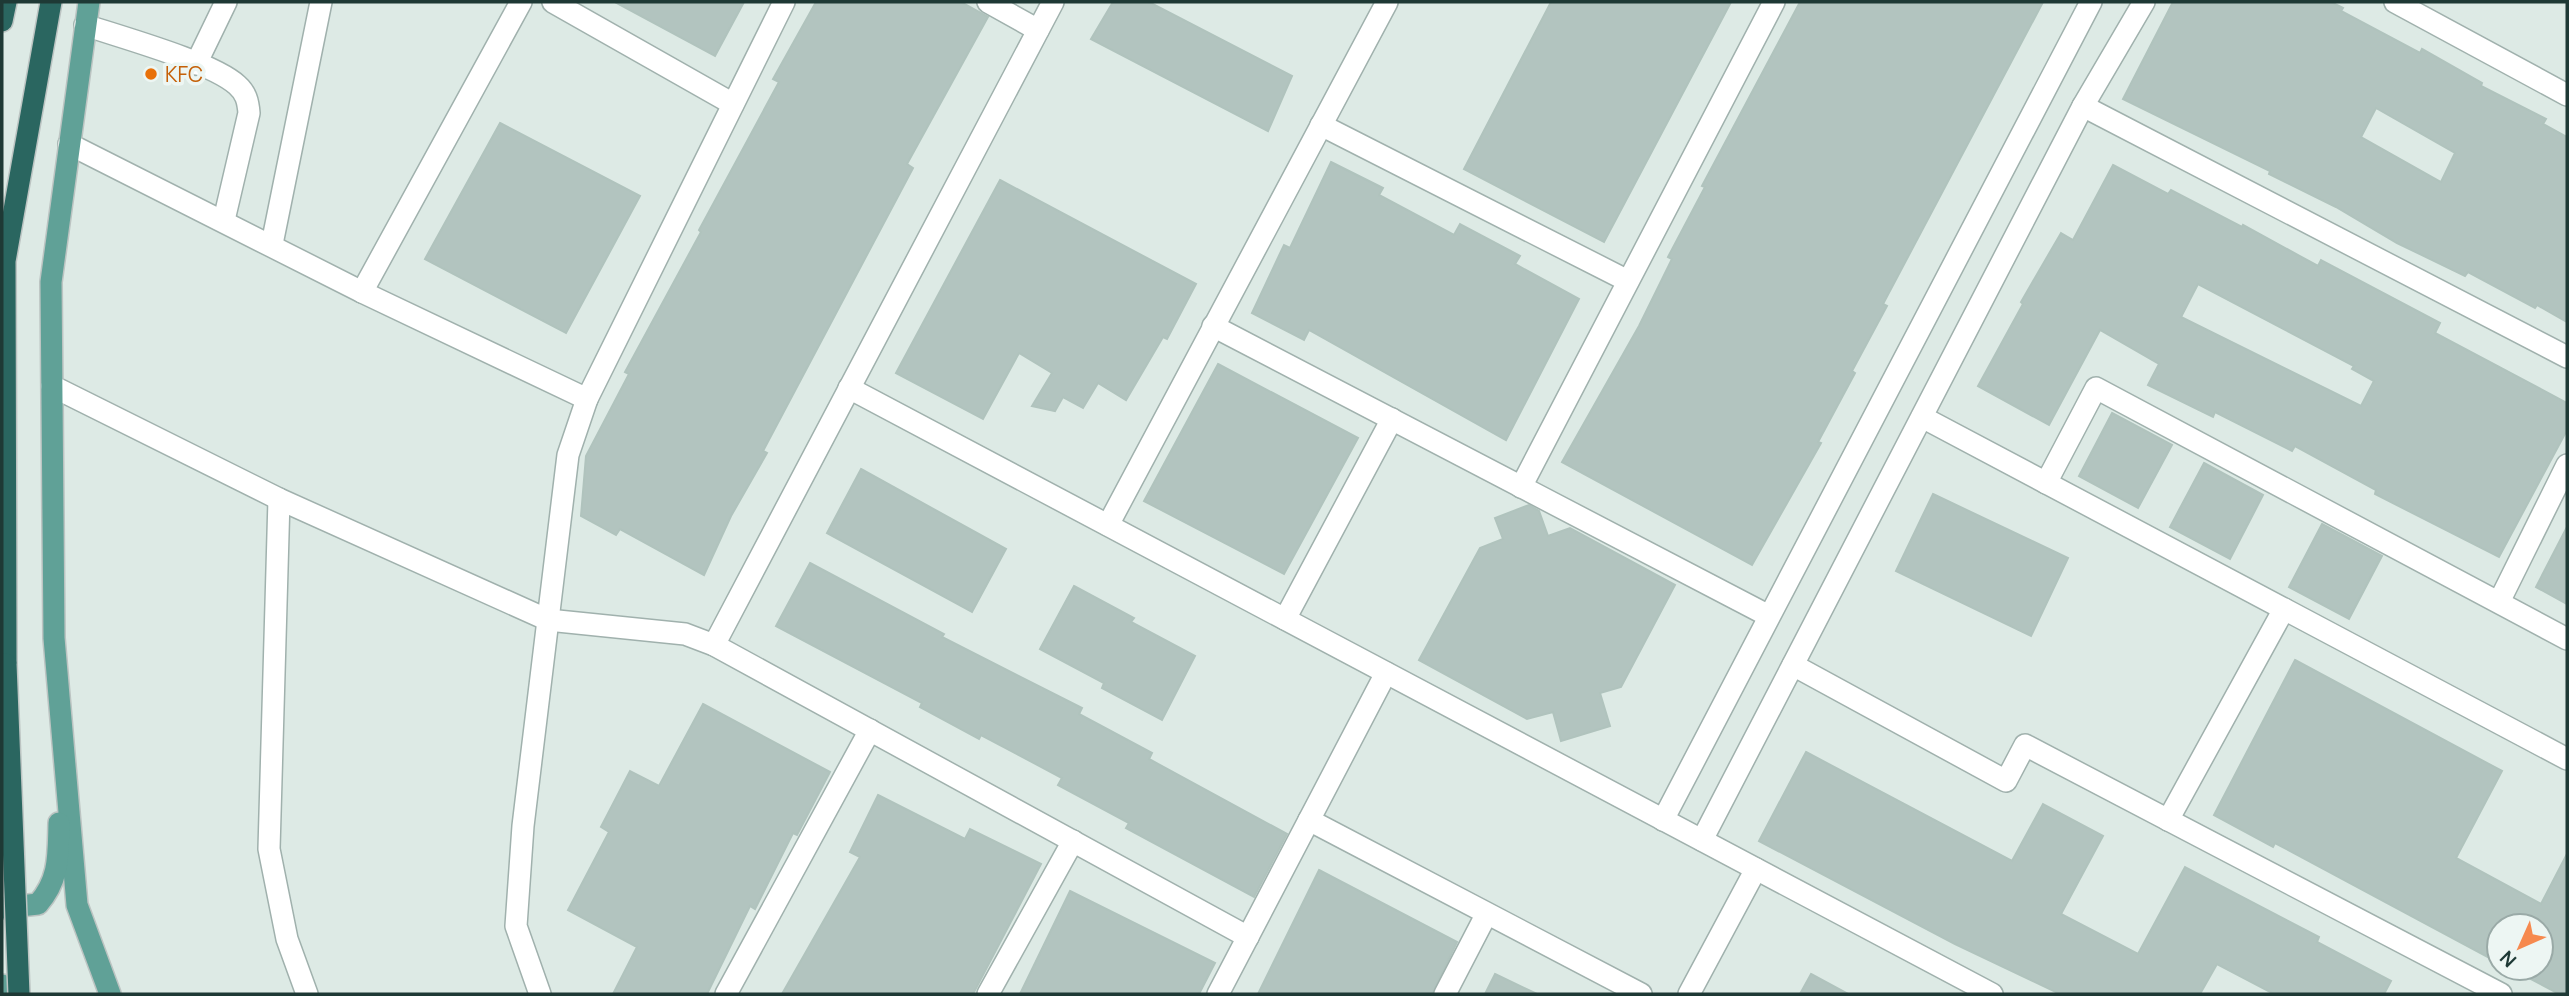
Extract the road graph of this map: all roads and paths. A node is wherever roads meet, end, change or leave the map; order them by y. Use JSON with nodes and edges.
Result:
{"nodes":[{"id":1,"x":6,"y":2,"type":"edge"},
{"id":2,"x":51,"y":2,"type":"edge"},
{"id":3,"x":89,"y":2,"type":"edge"},
{"id":4,"x":226,"y":2,"type":"edge"},
{"id":5,"x":321,"y":2,"type":"edge"},
{"id":6,"x":521,"y":2,"type":"edge"},
{"id":7,"x":553,"y":2,"type":"edge"},
{"id":8,"x":784,"y":2,"type":"edge"},
{"id":9,"x":988,"y":2,"type":"edge"},
{"id":10,"x":1053,"y":2,"type":"edge"},
{"id":11,"x":1387,"y":2,"type":"edge"},
{"id":12,"x":1774,"y":2,"type":"edge"},
{"id":13,"x":2091,"y":2,"type":"edge"},
{"id":14,"x":2144,"y":2,"type":"edge"},
{"id":15,"x":2395,"y":2,"type":"edge"},
{"id":16,"x":2,"y":21,"type":"edge"},
{"id":17,"x":85,"y":25,"type":"junction"},
{"id":18,"x":1038,"y":30,"type":"junction"},
{"id":19,"x":196,"y":64,"type":"junction"},
{"id":20,"x":2567,"y":94,"type":"edge"},
{"id":21,"x":733,"y":103,"type":"junction"},
{"id":22,"x":2082,"y":106,"type":"junction"},
{"id":23,"x":1321,"y":125,"type":"junction"},
{"id":24,"x":69,"y":144,"type":"junction"},
{"id":25,"x":224,"y":220,"type":"junction"},
{"id":26,"x":272,"y":244,"type":"junction"},
{"id":27,"x":1628,"y":281,"type":"junction"},
{"id":28,"x":362,"y":292,"type":"junction"},
{"id":29,"x":1213,"y":326,"type":"junction"},
{"id":30,"x":2567,"y":358,"type":"edge"},
{"id":31,"x":52,"y":386,"type":"junction"},
{"id":32,"x":849,"y":388,"type":"junction"},
{"id":33,"x":587,"y":399,"type":"junction"},
{"id":34,"x":1922,"y":417,"type":"junction"},
{"id":35,"x":1392,"y":419,"type":"junction"},
{"id":36,"x":2567,"y":466,"type":"edge"},
{"id":37,"x":2046,"y":483,"type":"junction"},
{"id":38,"x":1521,"y":486,"type":"junction"},
{"id":39,"x":279,"y":499,"type":"junction"},
{"id":40,"x":1108,"y":525,"type":"junction"},
{"id":41,"x":2499,"y":602,"type":"junction"},
{"id":42,"x":2284,"y":609,"type":"junction"},
{"id":43,"x":1769,"y":616,"type":"junction"},
{"id":44,"x":1285,"y":619,"type":"junction"},
{"id":45,"x":548,"y":620,"type":"junction"},
{"id":46,"x":2567,"y":639,"type":"edge"},
{"id":47,"x":714,"y":645,"type":"junction"},
{"id":48,"x":1793,"y":665,"type":"junction"},
{"id":49,"x":1386,"y":673,"type":"junction"},
{"id":50,"x":63,"y":718,"type":"junction"},
{"id":51,"x":870,"y":730,"type":"junction"},
{"id":52,"x":2567,"y":759,"type":"edge"},
{"id":53,"x":1309,"y":820,"type":"junction"},
{"id":54,"x":1663,"y":820,"type":"junction"},
{"id":55,"x":2168,"y":820,"type":"junction"},
{"id":56,"x":1702,"y":840,"type":"junction"},
{"id":57,"x":1073,"y":841,"type":"junction"},
{"id":58,"x":1756,"y":869,"type":"junction"},
{"id":59,"x":2,"y":908,"type":"edge"},
{"id":60,"x":1486,"y":915,"type":"junction"},
{"id":61,"x":1248,"y":937,"type":"junction"},
{"id":62,"x":2,"y":985,"type":"edge"},
{"id":63,"x":17,"y":994,"type":"edge"},
{"id":64,"x":110,"y":994,"type":"edge"},
{"id":65,"x":307,"y":994,"type":"edge"},
{"id":66,"x":540,"y":994,"type":"edge"},
{"id":67,"x":726,"y":994,"type":"edge"},
{"id":68,"x":988,"y":994,"type":"edge"},
{"id":69,"x":1218,"y":994,"type":"edge"},
{"id":70,"x":1445,"y":994,"type":"edge"},
{"id":71,"x":1641,"y":994,"type":"edge"},
{"id":72,"x":1689,"y":994,"type":"edge"},
{"id":73,"x":1992,"y":994,"type":"edge"},
{"id":74,"x":2501,"y":994,"type":"edge"}],
"edges":[{"from":1,"to":16,"type":"highway"},
{"from":2,"to":63,"type":"highway","bridge":true},
{"from":3,"to":17,"type":"main road"},
{"from":4,"to":19,"type":"street"},
{"from":5,"to":26,"type":"street"},
{"from":6,"to":28,"type":"street"},
{"from":7,"to":21,"type":"street"},
{"from":8,"to":21,"type":"street"},
{"from":9,"to":18,"type":"street"},
{"from":10,"to":18,"type":"street"},
{"from":11,"to":23,"type":"street"},
{"from":12,"to":27,"type":"street"},
{"from":13,"to":43,"type":"street"},
{"from":14,"to":22,"type":"street"},
{"from":15,"to":20,"type":"street"},
{"from":17,"to":19,"type":"street"},
{"from":17,"to":24,"type":"main road"},
{"from":18,"to":32,"type":"street"},
{"from":19,"to":25,"type":"street"},
{"from":21,"to":33,"type":"street"},
{"from":22,"to":30,"type":"street"},
{"from":22,"to":34,"type":"street"},
{"from":23,"to":27,"type":"street"},
{"from":23,"to":29,"type":"street"},
{"from":24,"to":25,"type":"street"},
{"from":24,"to":31,"type":"main road"},
{"from":25,"to":26,"type":"street"},
{"from":26,"to":28,"type":"street"},
{"from":27,"to":38,"type":"street"},
{"from":28,"to":33,"type":"street"},
{"from":29,"to":35,"type":"street"},
{"from":29,"to":40,"type":"street"},
{"from":31,"to":39,"type":"street"},
{"from":31,"to":50,"type":"main road"},
{"from":32,"to":40,"type":"street"},
{"from":32,"to":47,"type":"street"},
{"from":33,"to":45,"type":"street"},
{"from":34,"to":37,"type":"street"},
{"from":34,"to":48,"type":"street"},
{"from":35,"to":38,"type":"street"},
{"from":35,"to":44,"type":"street"},
{"from":36,"to":41,"type":"street"},
{"from":37,"to":41,"type":"street"},
{"from":37,"to":42,"type":"street"},
{"from":38,"to":43,"type":"street"},
{"from":39,"to":45,"type":"street"},
{"from":39,"to":65,"type":"street"},
{"from":40,"to":44,"type":"street"},
{"from":41,"to":46,"type":"street"},
{"from":42,"to":52,"type":"street"},
{"from":42,"to":55,"type":"street"},
{"from":43,"to":54,"type":"street"},
{"from":44,"to":49,"type":"street"},
{"from":45,"to":47,"type":"street"},
{"from":45,"to":66,"type":"street"},
{"from":47,"to":51,"type":"street"},
{"from":48,"to":55,"type":"street"},
{"from":48,"to":56,"type":"street"},
{"from":49,"to":53,"type":"street"},
{"from":49,"to":54,"type":"street"},
{"from":50,"to":59,"type":"main road"},
{"from":50,"to":64,"type":"main road"},
{"from":51,"to":57,"type":"street"},
{"from":51,"to":67,"type":"street"},
{"from":53,"to":60,"type":"street"},
{"from":53,"to":61,"type":"street"},
{"from":54,"to":56,"type":"street"},
{"from":55,"to":74,"type":"street"},
{"from":56,"to":58,"type":"street"},
{"from":57,"to":61,"type":"street"},
{"from":57,"to":68,"type":"street"},
{"from":58,"to":72,"type":"street"},
{"from":58,"to":73,"type":"street"},
{"from":60,"to":70,"type":"street"},
{"from":60,"to":71,"type":"street"},
{"from":61,"to":69,"type":"street"},
{"from":62,"to":63,"type":"main road"}]}
